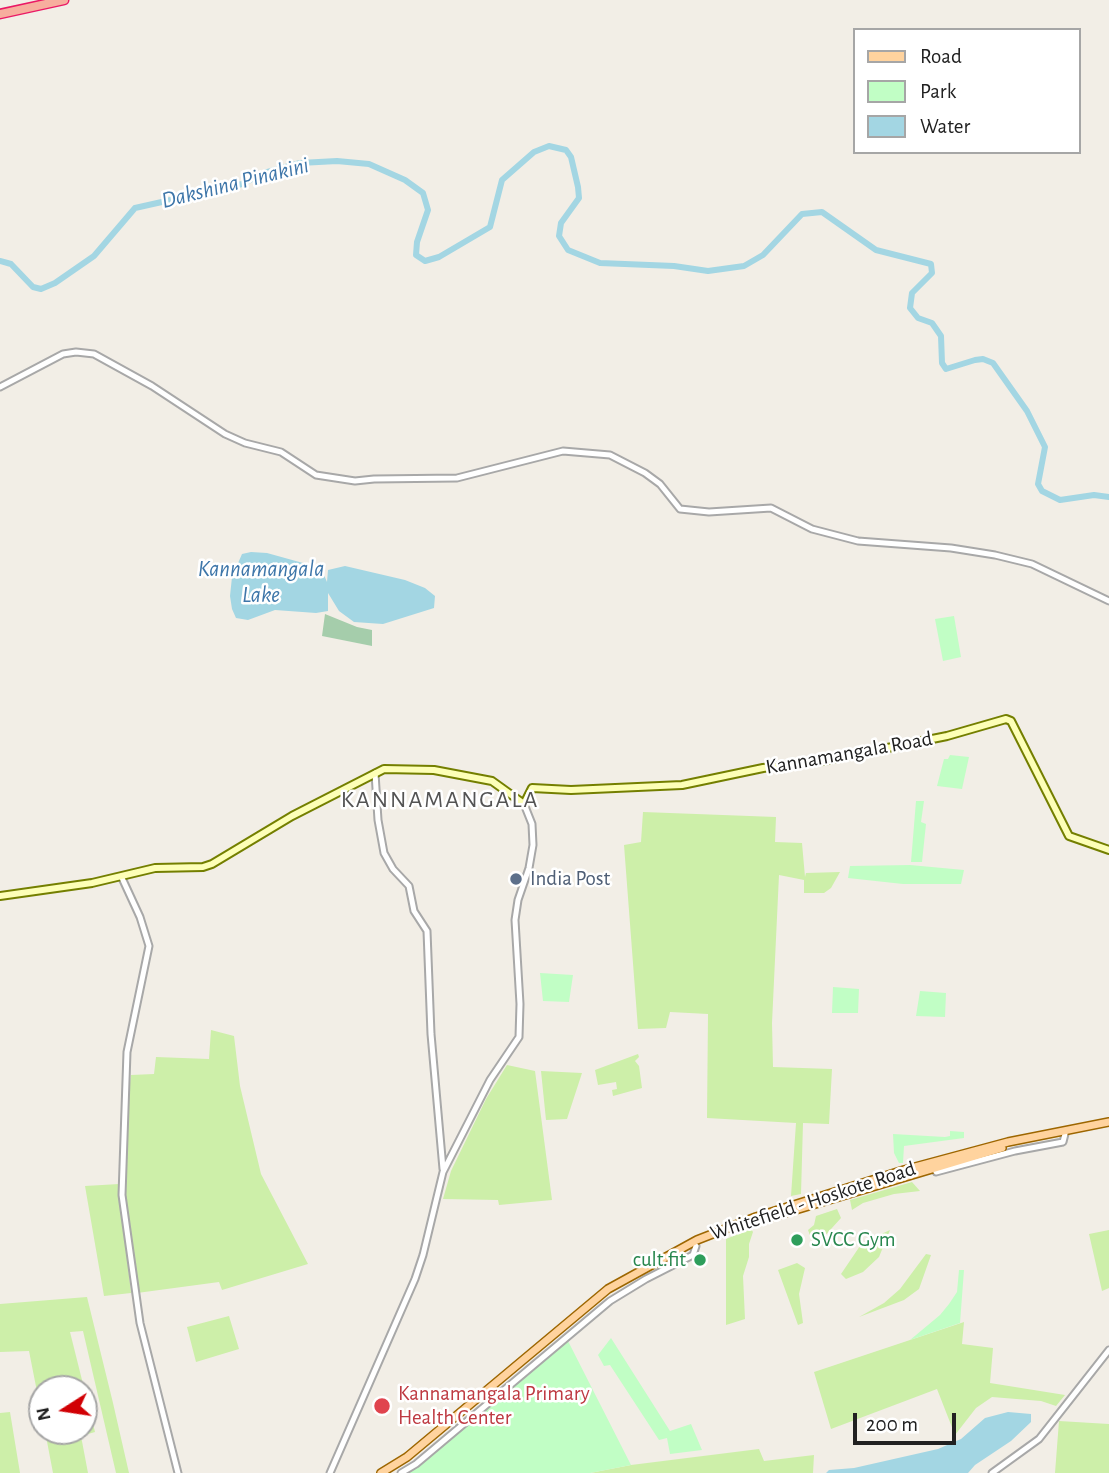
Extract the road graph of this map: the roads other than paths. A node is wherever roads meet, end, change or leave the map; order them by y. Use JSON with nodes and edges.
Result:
{"nodes":[{"id":1,"x":64,"y":0,"type":"edge"},
{"id":2,"x":0,"y":14,"type":"edge"},
{"id":3,"x":0,"y":387,"type":"edge"},
{"id":4,"x":1109,"y":601,"type":"edge"},
{"id":5,"x":375,"y":773,"type":"junction"},
{"id":6,"x":524,"y":804,"type":"junction"},
{"id":7,"x":1109,"y":850,"type":"edge"},
{"id":8,"x":122,"y":877,"type":"junction"},
{"id":9,"x":0,"y":896,"type":"edge"},
{"id":10,"x":1109,"y":1125,"type":"edge"},
{"id":11,"x":1065,"y":1134,"type":"junction"},
{"id":12,"x":991,"y":1148,"type":"junction"},
{"id":13,"x":934,"y":1168,"type":"junction"},
{"id":14,"x":443,"y":1172,"type":"junction"},
{"id":15,"x":796,"y":1207,"type":"junction"},
{"id":16,"x":696,"y":1246,"type":"junction"},
{"id":17,"x":1109,"y":1353,"type":"edge"},
{"id":18,"x":178,"y":1473,"type":"edge"},
{"id":19,"x":330,"y":1473,"type":"edge"},
{"id":20,"x":381,"y":1473,"type":"edge"},
{"id":21,"x":391,"y":1473,"type":"edge"},
{"id":22,"x":401,"y":1473,"type":"edge"},
{"id":23,"x":992,"y":1473,"type":"edge"}],
"edges":[{"from":1,"to":2,"type":"highway"},
{"from":3,"to":4,"type":"street"},
{"from":5,"to":6,"type":"main road"},
{"from":5,"to":8,"type":"main road"},
{"from":5,"to":14,"type":"street"},
{"from":6,"to":7,"type":"main road","name":"Kannamangala Road"},
{"from":6,"to":14,"type":"street"},
{"from":8,"to":9,"type":"main road"},
{"from":8,"to":18,"type":"street"},
{"from":10,"to":11,"type":"main road","name":"Whitefield - Hoskote Road"},
{"from":10,"to":12,"type":"main road","name":"Whitefield - Hoskote Road"},
{"from":11,"to":12,"type":"main road","name":"Whitefield - Hoskote Road"},
{"from":11,"to":13,"type":"street"},
{"from":12,"to":13,"type":"main road","name":"Whitefield - Hoskote Road"},
{"from":12,"to":15,"type":"main road","name":"Whitefield - Hoskote Road"},
{"from":13,"to":15,"type":"main road","name":"Whitefield - Hoskote Road"},
{"from":14,"to":19,"type":"street"},
{"from":15,"to":16,"type":"main road","name":"Whitefield - Hoskote Road"},
{"from":15,"to":20,"type":"main road","name":"Whitefield - Hoskote Road"},
{"from":16,"to":21,"type":"main road","name":"Whitefield - Hoskote Road"},
{"from":16,"to":22,"type":"street"},
{"from":17,"to":23,"type":"street"}]}
